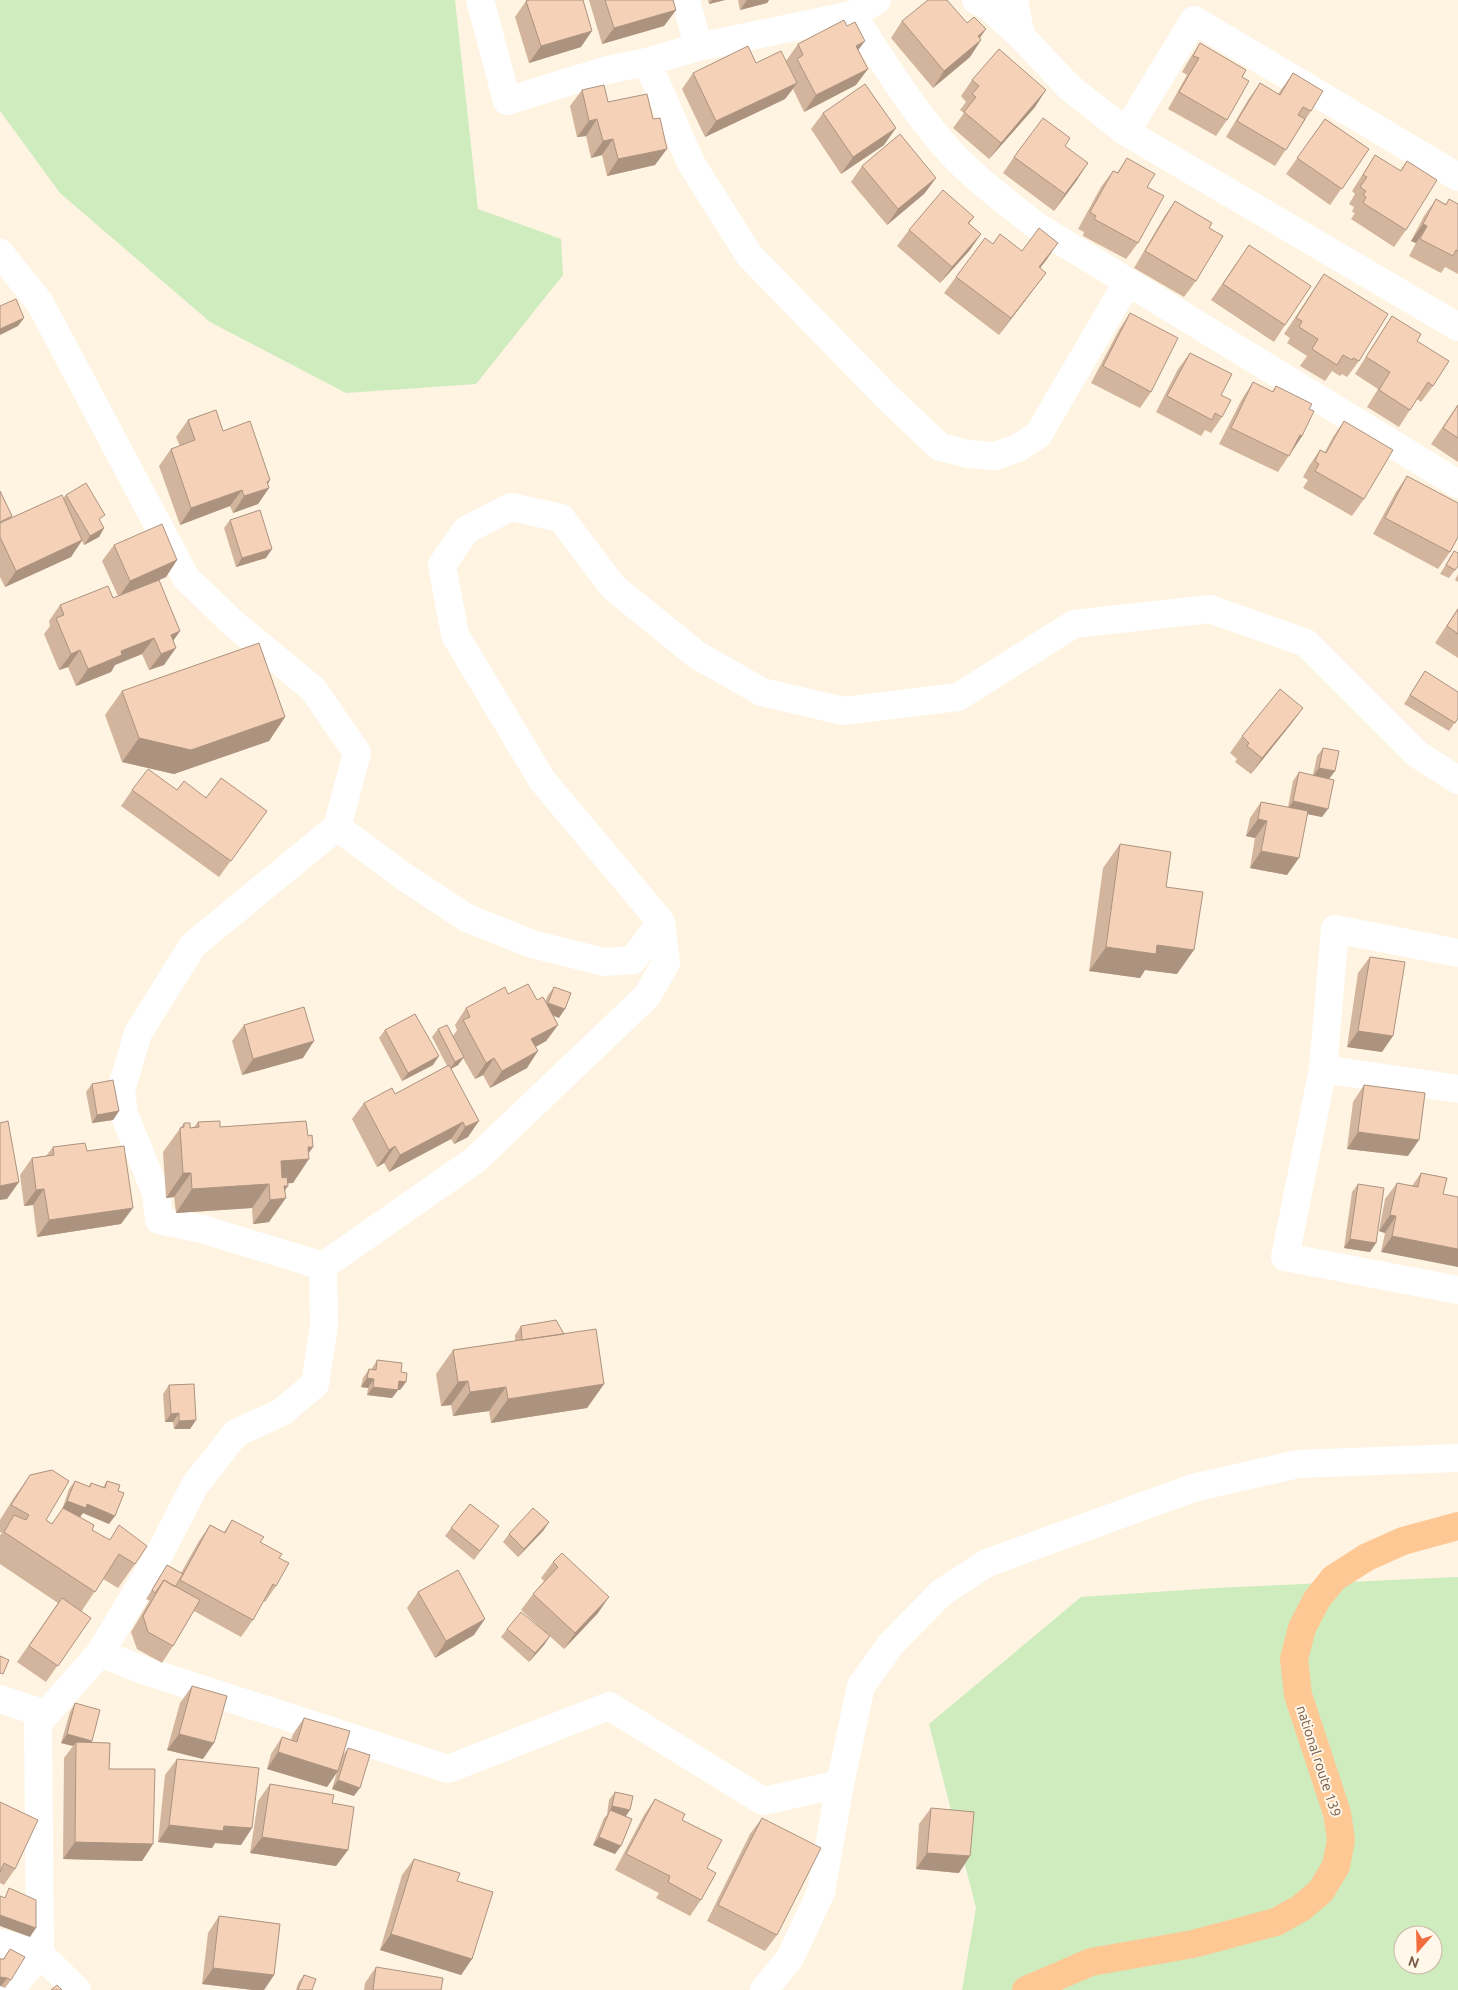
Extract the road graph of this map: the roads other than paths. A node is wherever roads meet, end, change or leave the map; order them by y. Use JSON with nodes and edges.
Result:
{"nodes":[{"id":1,"x":480,"y":0,"type":"edge"},
{"id":2,"x":686,"y":0,"type":"edge"},
{"id":3,"x":877,"y":0,"type":"edge"},
{"id":4,"x":976,"y":0,"type":"edge"},
{"id":5,"x":1014,"y":0,"type":"edge"},
{"id":6,"x":852,"y":15,"type":"junction"},
{"id":7,"x":1021,"y":36,"type":"junction"},
{"id":8,"x":698,"y":47,"type":"junction"},
{"id":9,"x":647,"y":62,"type":"junction"},
{"id":10,"x":1126,"y":132,"type":"junction"},
{"id":11,"x":1458,"y":177,"type":"edge"},
{"id":12,"x":0,"y":253,"type":"edge"},
{"id":13,"x":1127,"y":283,"type":"junction"},
{"id":14,"x":1457,"y":325,"type":"edge"},
{"id":15,"x":1458,"y":484,"type":"edge"},
{"id":16,"x":1458,"y":780,"type":"edge"},
{"id":17,"x":337,"y":827,"type":"junction"},
{"id":18,"x":661,"y":922,"type":"junction"},
{"id":19,"x":1458,"y":953,"type":"edge"},
{"id":20,"x":1323,"y":1069,"type":"junction"},
{"id":21,"x":1458,"y":1089,"type":"edge"},
{"id":22,"x":323,"y":1266,"type":"junction"},
{"id":23,"x":1458,"y":1290,"type":"edge"},
{"id":24,"x":1458,"y":1458,"type":"edge"},
{"id":25,"x":1458,"y":1526,"type":"edge"},
{"id":26,"x":100,"y":1653,"type":"junction"},
{"id":27,"x":0,"y":1699,"type":"edge"},
{"id":28,"x":46,"y":1714,"type":"junction"},
{"id":29,"x":840,"y":1784,"type":"junction"},
{"id":30,"x":0,"y":1943,"type":"edge"},
{"id":31,"x":40,"y":1954,"type":"junction"},
{"id":32,"x":10,"y":1990,"type":"edge"},
{"id":33,"x":77,"y":1990,"type":"edge"},
{"id":34,"x":764,"y":1990,"type":"edge"},
{"id":35,"x":1026,"y":1990,"type":"edge"}],
"edges":[{"from":1,"to":9,"type":"street"},
{"from":2,"to":8,"type":"street"},
{"from":3,"to":6,"type":"street"},
{"from":4,"to":7,"type":"street"},
{"from":5,"to":7,"type":"street"},
{"from":6,"to":8,"type":"street"},
{"from":6,"to":13,"type":"street"},
{"from":7,"to":10,"type":"street"},
{"from":8,"to":9,"type":"street"},
{"from":9,"to":13,"type":"street"},
{"from":10,"to":11,"type":"street"},
{"from":10,"to":14,"type":"street"},
{"from":12,"to":17,"type":"street"},
{"from":13,"to":15,"type":"street"},
{"from":16,"to":18,"type":"street"},
{"from":17,"to":18,"type":"street"},
{"from":17,"to":22,"type":"street"},
{"from":18,"to":22,"type":"street"},
{"from":19,"to":20,"type":"street"},
{"from":20,"to":21,"type":"street"},
{"from":20,"to":23,"type":"street"},
{"from":22,"to":26,"type":"street"},
{"from":24,"to":29,"type":"street"},
{"from":25,"to":35,"type":"highway","name":"national route 139"},
{"from":26,"to":28,"type":"street"},
{"from":26,"to":29,"type":"street"},
{"from":27,"to":28,"type":"street"},
{"from":28,"to":31,"type":"street"},
{"from":29,"to":34,"type":"street"},
{"from":30,"to":31,"type":"street"},
{"from":31,"to":32,"type":"street"},
{"from":31,"to":33,"type":"street"}]}
